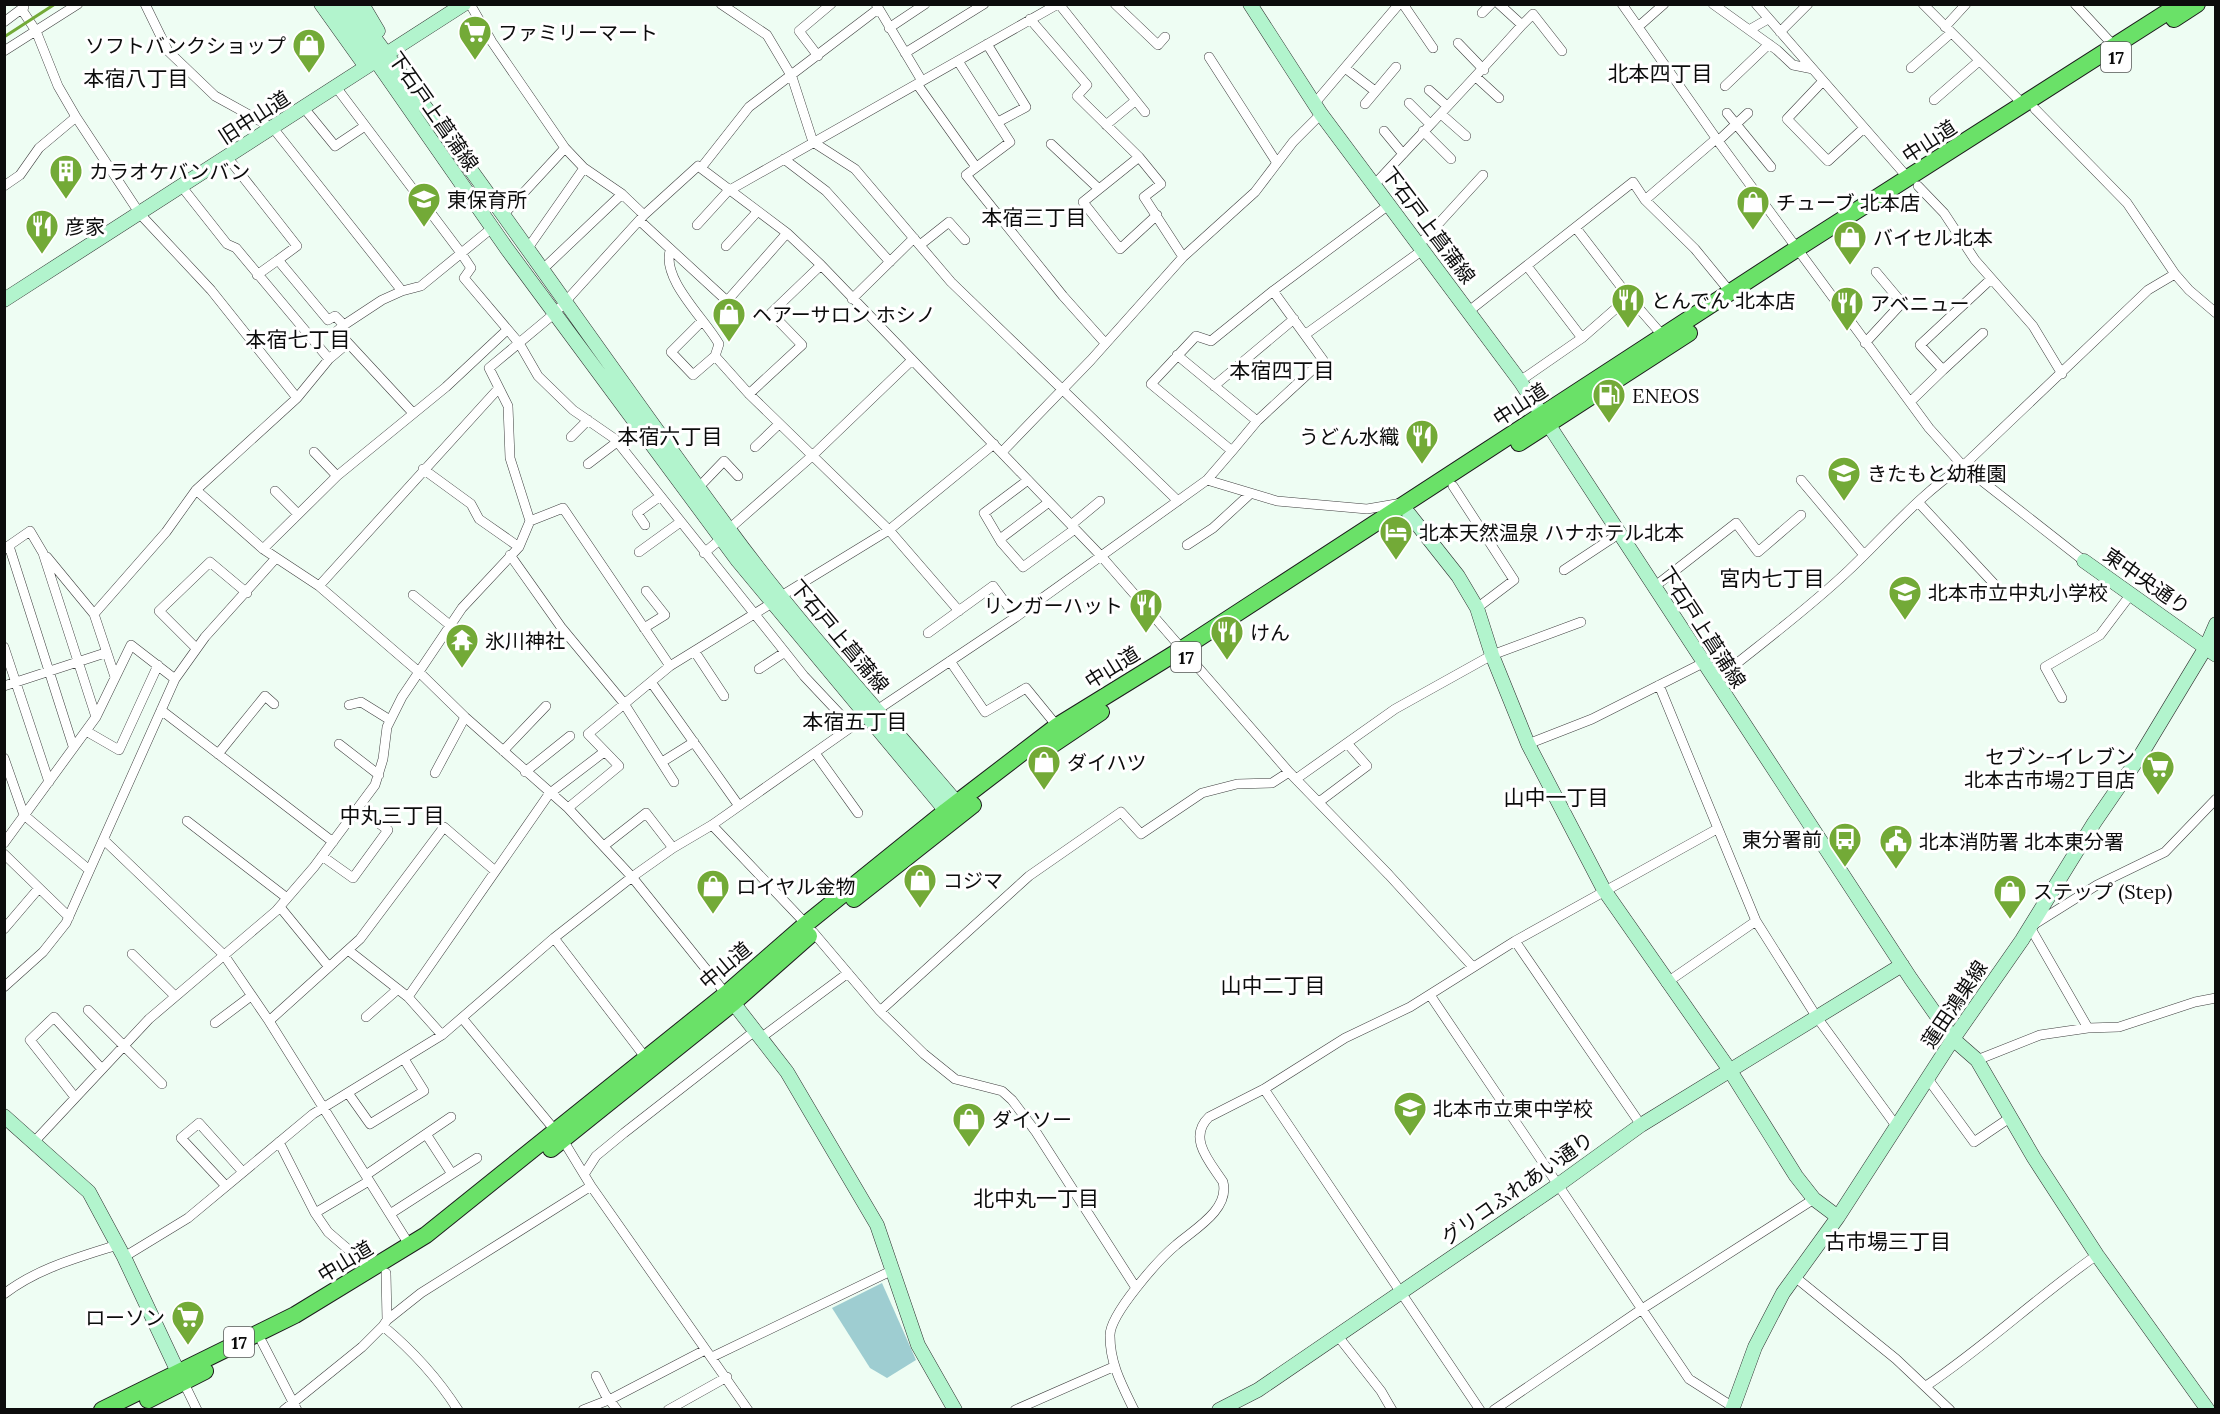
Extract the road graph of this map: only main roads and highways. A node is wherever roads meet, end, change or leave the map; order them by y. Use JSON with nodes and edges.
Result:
{"nodes":[{"id":1,"x":321,"y":4,"type":"edge"},
{"id":2,"x":333,"y":4,"type":"edge"},
{"id":3,"x":348,"y":4,"type":"edge"},
{"id":4,"x":362,"y":4,"type":"edge"},
{"id":5,"x":464,"y":4,"type":"edge"},
{"id":6,"x":1250,"y":4,"type":"edge"},
{"id":7,"x":2180,"y":4,"type":"edge"},
{"id":8,"x":2197,"y":4,"type":"edge"},
{"id":9,"x":371,"y":45,"type":"junction"},
{"id":10,"x":376,"y":60,"type":"junction"},
{"id":11,"x":2029,"y":107,"type":"junction"},
{"id":12,"x":1801,"y":253,"type":"junction"},
{"id":13,"x":4,"y":300,"type":"edge"},
{"id":14,"x":1545,"y":420,"type":"junction"},
{"id":15,"x":1408,"y":508,"type":"junction"},
{"id":16,"x":725,"y":534,"type":"junction"},
{"id":17,"x":2084,"y":561,"type":"road end"},
{"id":18,"x":2216,"y":624,"type":"edge"},
{"id":19,"x":2211,"y":651,"type":"edge"},
{"id":20,"x":1185,"y":652,"type":"junction"},
{"id":21,"x":954,"y":810,"type":"junction"},
{"id":22,"x":1902,"y":965,"type":"junction"},
{"id":23,"x":729,"y":999,"type":"junction"},
{"id":24,"x":1953,"y":1040,"type":"junction"},
{"id":25,"x":1729,"y":1069,"type":"junction"},
{"id":26,"x":4,"y":1116,"type":"edge"},
{"id":27,"x":560,"y":1135,"type":"junction"},
{"id":28,"x":1838,"y":1217,"type":"junction"},
{"id":29,"x":379,"y":1271,"type":"junction"},
{"id":30,"x":181,"y":1377,"type":"junction"},
{"id":31,"x":1733,"y":1408,"type":"edge"},
{"id":32,"x":102,"y":1410,"type":"edge"},
{"id":33,"x":128,"y":1410,"type":"edge"},
{"id":34,"x":956,"y":1410,"type":"edge"},
{"id":35,"x":1219,"y":1410,"type":"edge"},
{"id":36,"x":2208,"y":1410,"type":"edge"}],
"edges":[{"from":1,"to":10,"type":"main road"},
{"from":2,"to":9,"type":"main road"},
{"from":3,"to":9,"type":"main road"},
{"from":4,"to":10,"type":"main road"},
{"from":5,"to":10,"type":"main road","name":"旧中山道"},
{"from":6,"to":14,"type":"main road","name":"下石戸上菖蒲線"},
{"from":7,"to":11,"type":"highway","name":"中山道","number":"17"},
{"from":8,"to":11,"type":"highway","name":"中山道","number":"17"},
{"from":9,"to":10,"type":"main road","name":"下石戸上菖蒲線"},
{"from":10,"to":13,"type":"main road","name":"旧中山道"},
{"from":10,"to":16,"type":"main road","name":"下石戸上菖蒲線"},
{"from":10,"to":16,"type":"main road","name":"下石戸上菖蒲線"},
{"from":11,"to":12,"type":"highway","name":"中山道","number":"17"},
{"from":12,"to":14,"type":"highway","name":"中山道","number":"17"},
{"from":12,"to":14,"type":"highway","name":"中山道","number":"17"},
{"from":14,"to":15,"type":"highway","name":"中山道","number":"17"},
{"from":14,"to":15,"type":"highway","name":"中山道","number":"17"},
{"from":14,"to":22,"type":"main road","name":"下石戸上菖蒲線"},
{"from":15,"to":20,"type":"highway","name":"中山道","number":"17"},
{"from":15,"to":25,"type":"main road"},
{"from":16,"to":21,"type":"main road","name":"下石戸上菖蒲線"},
{"from":17,"to":19,"type":"main road","name":"東中央通り"},
{"from":18,"to":19,"type":"main road","name":"蓮田鴻巣線"},
{"from":19,"to":24,"type":"main road","name":"蓮田鴻巣線"},
{"from":20,"to":21,"type":"highway","name":"中山道","number":"17"},
{"from":20,"to":21,"type":"highway","name":"中山道","number":"17"},
{"from":21,"to":23,"type":"highway","name":"中山道","number":"17"},
{"from":22,"to":24,"type":"main road","name":"下石戸上菖蒲線"},
{"from":22,"to":25,"type":"main road","name":"グリコふれあい通り"},
{"from":23,"to":27,"type":"highway","name":"中山道","number":"17"},
{"from":23,"to":27,"type":"highway","name":"中山道","number":"17"},
{"from":23,"to":34,"type":"main road"},
{"from":24,"to":28,"type":"main road","name":"蓮田鴻巣線"},
{"from":24,"to":36,"type":"main road","name":"下石戸上菖蒲線"},
{"from":25,"to":28,"type":"main road"},
{"from":25,"to":35,"type":"main road","name":"グリコふれあい通り"},
{"from":26,"to":30,"type":"main road"},
{"from":27,"to":29,"type":"highway","name":"中山道","number":"17"},
{"from":27,"to":29,"type":"highway","name":"中山道","number":"17"},
{"from":28,"to":31,"type":"main road","name":"蓮田鴻巣線"},
{"from":29,"to":30,"type":"highway","name":"中山道","number":"17"},
{"from":29,"to":30,"type":"highway","name":"中山道","number":"17"},
{"from":30,"to":32,"type":"highway","name":"中山道","number":"17"},
{"from":30,"to":33,"type":"highway","name":"中山道","number":"17"}]}
